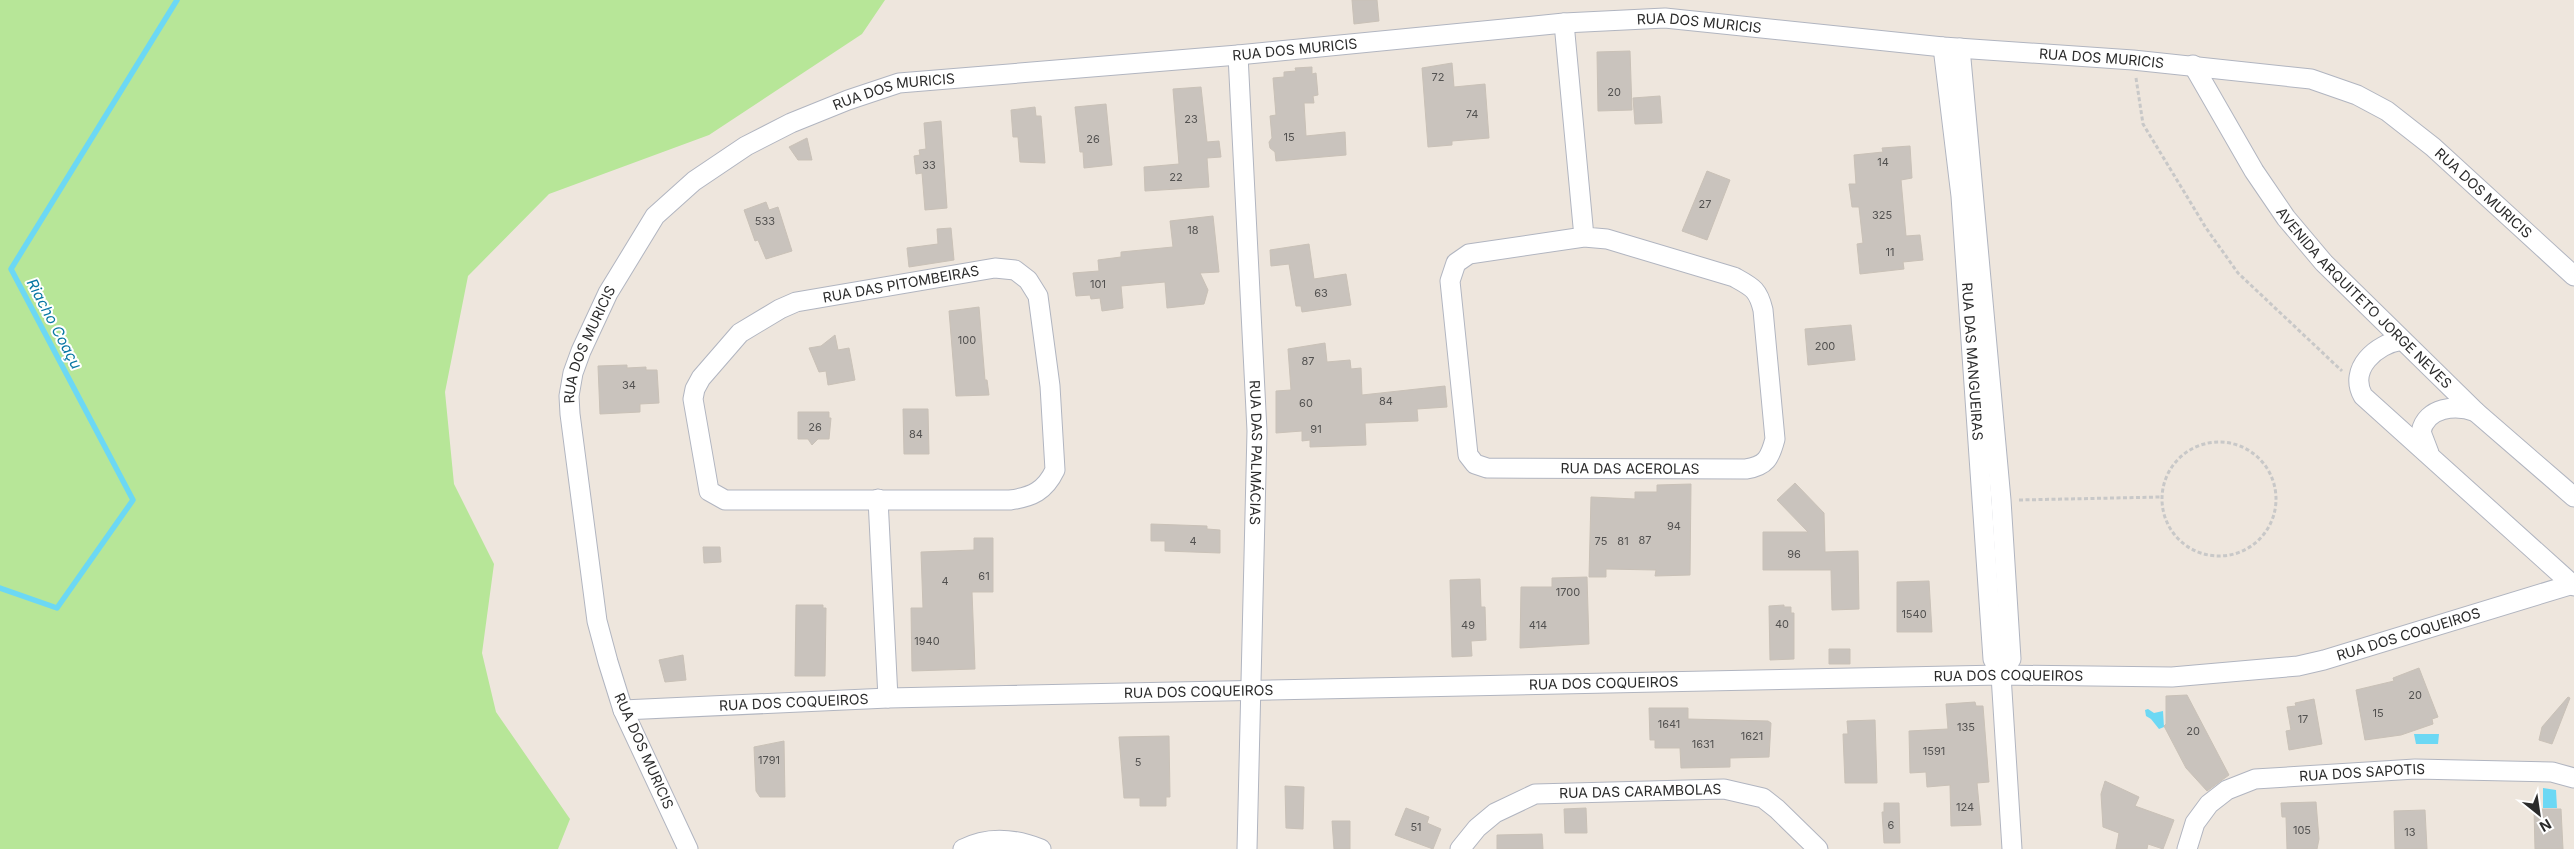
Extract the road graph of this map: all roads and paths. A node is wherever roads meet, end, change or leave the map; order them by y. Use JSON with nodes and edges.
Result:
{"nodes":[{"id":1,"x":1564,"y":23,"type":"junction"},
{"id":2,"x":1952,"y":47,"type":"junction"},
{"id":3,"x":1238,"y":55,"type":"junction"},
{"id":4,"x":2133,"y":60,"type":"junction"},
{"id":5,"x":2193,"y":66,"type":"junction"},
{"id":6,"x":1584,"y":237,"type":"junction"},
{"id":7,"x":2574,"y":276,"type":"edge"},
{"id":8,"x":2402,"y":340,"type":"junction"},
{"id":9,"x":2358,"y":387,"type":"junction"},
{"id":10,"x":2477,"y":413,"type":"junction"},
{"id":11,"x":2429,"y":453,"type":"junction"},
{"id":12,"x":2161,"y":497,"type":"junction"},
{"id":13,"x":2574,"y":497,"type":"edge"},
{"id":14,"x":878,"y":499,"type":"junction"},
{"id":15,"x":2001,"y":500,"type":"junction"},
{"id":16,"x":1982,"y":502,"type":"junction"},
{"id":17,"x":2573,"y":585,"type":"edge"},
{"id":18,"x":2001,"y":675,"type":"junction"},
{"id":19,"x":1250,"y":691,"type":"junction"},
{"id":20,"x":888,"y":698,"type":"junction"},
{"id":21,"x":623,"y":710,"type":"junction"},
{"id":22,"x":2574,"y":778,"type":"edge"},
{"id":23,"x":688,"y":849,"type":"edge"},
{"id":24,"x":963,"y":849,"type":"edge"},
{"id":25,"x":1041,"y":849,"type":"edge"},
{"id":26,"x":1247,"y":849,"type":"edge"},
{"id":27,"x":1460,"y":849,"type":"edge"},
{"id":28,"x":1818,"y":849,"type":"edge"},
{"id":29,"x":2012,"y":849,"type":"edge"},
{"id":30,"x":2187,"y":849,"type":"edge"}],
"edges":[{"from":1,"to":2,"type":"street","name":"RUA DOS MURICIS"},
{"from":1,"to":3,"type":"street","name":"RUA DOS MURICIS"},
{"from":1,"to":6,"type":"street"},
{"from":2,"to":4,"type":"street","name":"RUA DOS MURICIS"},
{"from":2,"to":15,"type":"street","name":"RUA DAS MANGUEIRAS"},
{"from":2,"to":16,"type":"street","name":"RUA DAS MANGUEIRAS"},
{"from":3,"to":19,"type":"street","name":"RUA DAS PALMÁCIAS"},
{"from":3,"to":21,"type":"street","name":"RUA DOS MURICIS"},
{"from":4,"to":5,"type":"street","name":"RUA DOS MURICIS"},
{"from":4,"to":9,"type":"path"},
{"from":5,"to":7,"type":"street","name":"RUA DOS MURICIS"},
{"from":5,"to":8,"type":"street","name":"AVENIDA ARQUITETO JORGE NEVES"},
{"from":6,"to":6,"type":"street","name":"RUA DAS ACEROLAS"},
{"from":8,"to":9,"type":"street"},
{"from":8,"to":10,"type":"street","name":"AVENIDA ARQUITETO JORGE NEVES"},
{"from":9,"to":11,"type":"street"},
{"from":10,"to":11,"type":"street"},
{"from":10,"to":13,"type":"street","name":"AVENIDA ARQUITETO JORGE NEVES"},
{"from":11,"to":17,"type":"street"},
{"from":12,"to":12,"type":"path"},
{"from":12,"to":15,"type":"path"},
{"from":14,"to":14,"type":"street","name":"RUA DAS PITOMBEIRAS"},
{"from":14,"to":20,"type":"street"},
{"from":15,"to":16,"type":"street"},
{"from":15,"to":18,"type":"street","name":"RUA DAS MANGUEIRAS"},
{"from":16,"to":18,"type":"street","name":"RUA DAS MANGUEIRAS"},
{"from":17,"to":18,"type":"street","name":"RUA DOS COQUEIROS"},
{"from":18,"to":19,"type":"street","name":"RUA DOS COQUEIROS"},
{"from":18,"to":29,"type":"street","name":"RUA DAS MANGUEIRAS"},
{"from":19,"to":20,"type":"street","name":"RUA DOS COQUEIROS"},
{"from":19,"to":26,"type":"street","name":"RUA DAS PALMÁCIAS"},
{"from":20,"to":21,"type":"street","name":"RUA DOS COQUEIROS"},
{"from":21,"to":23,"type":"street","name":"RUA DOS MURICIS"},
{"from":22,"to":30,"type":"street","name":"RUA DOS SAPOTIS"},
{"from":24,"to":25,"type":"street"},
{"from":27,"to":28,"type":"street","name":"RUA DAS CARAMBOLAS"}]}
